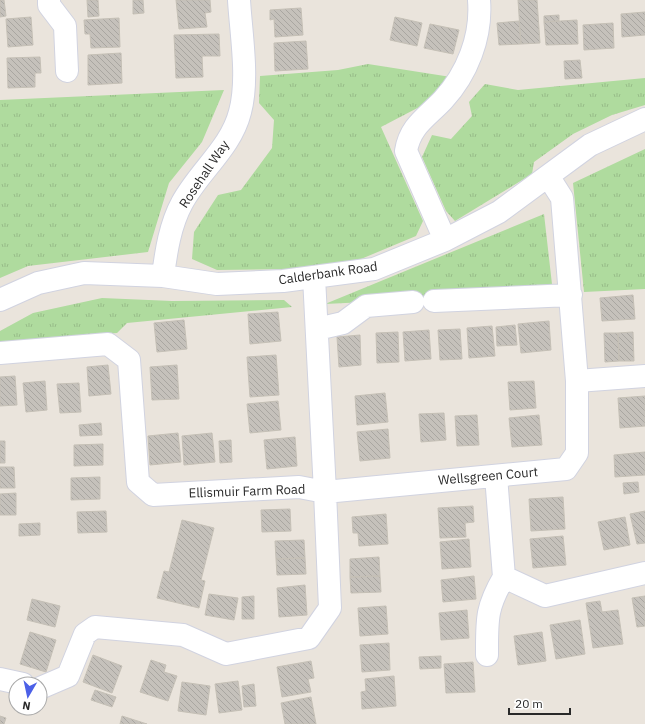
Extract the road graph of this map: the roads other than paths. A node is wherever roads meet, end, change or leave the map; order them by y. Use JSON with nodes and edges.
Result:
{"nodes":[{"id":1,"x":49,"y":0,"type":"edge"},
{"id":2,"x":240,"y":0,"type":"edge"},
{"id":3,"x":480,"y":0,"type":"edge"},
{"id":4,"x":67,"y":71,"type":"dead end"},
{"id":5,"x":645,"y":119,"type":"edge"},
{"id":6,"x":548,"y":176,"type":"junction"},
{"id":7,"x":445,"y":240,"type":"junction"},
{"id":8,"x":164,"y":276,"type":"junction"},
{"id":9,"x":314,"y":277,"type":"junction"},
{"id":10,"x":571,"y":295,"type":"junction"},
{"id":11,"x":0,"y":300,"type":"edge"},
{"id":12,"x":317,"y":329,"type":"junction"},
{"id":13,"x":0,"y":353,"type":"edge"},
{"id":14,"x":645,"y":376,"type":"edge"},
{"id":15,"x":577,"y":381,"type":"junction"},
{"id":16,"x":496,"y":476,"type":"junction"},
{"id":17,"x":325,"y":492,"type":"junction"},
{"id":18,"x":645,"y":574,"type":"edge"},
{"id":19,"x":504,"y":577,"type":"junction"},
{"id":20,"x":487,"y":655,"type":"dead end"},
{"id":21,"x":48,"y":685,"type":"edge"}],
"edges":[{"from":1,"to":4,"type":"street"},
{"from":2,"to":8,"type":"street","name":"Rosehall Way"},
{"from":3,"to":7,"type":"street"},
{"from":5,"to":6,"type":"street","name":"Calderbank Road"},
{"from":6,"to":7,"type":"street","name":"Calderbank Road"},
{"from":6,"to":10,"type":"street","name":"Wellsgreen Court"},
{"from":7,"to":9,"type":"street","name":"Calderbank Road"},
{"from":8,"to":9,"type":"street","name":"Calderbank Road"},
{"from":8,"to":11,"type":"street","name":"Calderbank Road"},
{"from":9,"to":12,"type":"street"},
{"from":10,"to":12,"type":"street"},
{"from":10,"to":15,"type":"street","name":"Wellsgreen Court"},
{"from":12,"to":17,"type":"street"},
{"from":13,"to":17,"type":"street","name":"Ellismuir Farm Road"},
{"from":14,"to":15,"type":"street"},
{"from":15,"to":16,"type":"street","name":"Wellsgreen Court"},
{"from":16,"to":17,"type":"street","name":"Wellsgreen Court"},
{"from":16,"to":19,"type":"street"},
{"from":17,"to":21,"type":"street","name":"Ellismuir Farm Road"},
{"from":18,"to":19,"type":"street"},
{"from":19,"to":20,"type":"street"}]}
